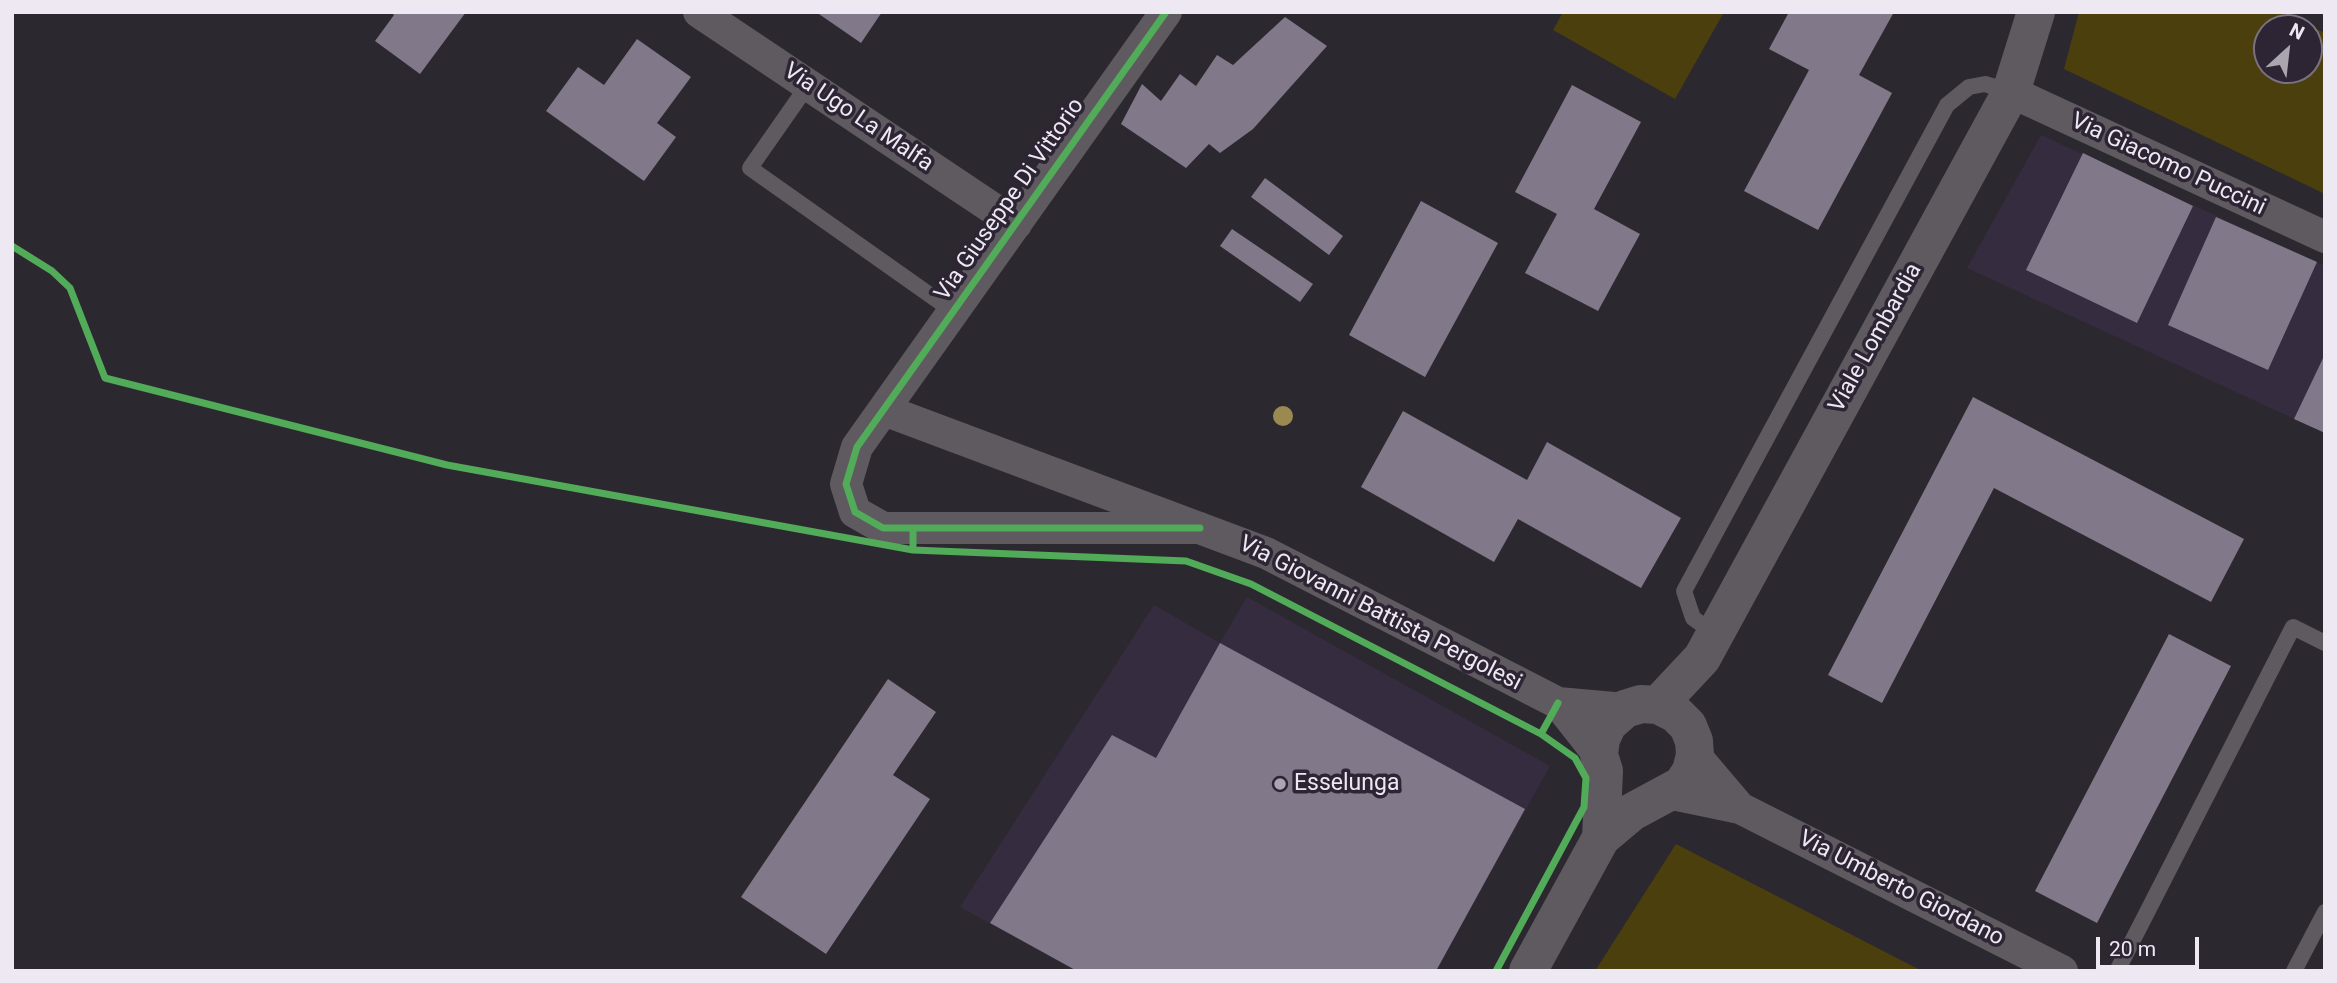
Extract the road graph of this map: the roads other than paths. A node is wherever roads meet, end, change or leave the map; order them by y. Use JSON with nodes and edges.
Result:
{"nodes":[{"id":1,"x":699,"y":12,"type":"edge"},
{"id":2,"x":1166,"y":12,"type":"edge"},
{"id":3,"x":2036,"y":12,"type":"edge"},
{"id":4,"x":808,"y":85,"type":"junction"},
{"id":5,"x":2011,"y":92,"type":"junction"},
{"id":6,"x":1016,"y":224,"type":"junction"},
{"id":7,"x":2325,"y":237,"type":"edge"},
{"id":8,"x":954,"y":313,"type":"junction"},
{"id":9,"x":884,"y":410,"type":"junction"},
{"id":10,"x":1200,"y":527,"type":"junction"},
{"id":11,"x":2325,"y":643,"type":"edge"},
{"id":12,"x":1708,"y":646,"type":"junction"},
{"id":13,"x":1558,"y":703,"type":"junction"},
{"id":14,"x":1666,"y":724,"type":"junction"},
{"id":15,"x":1601,"y":763,"type":"junction"},
{"id":16,"x":1665,"y":795,"type":"junction"},
{"id":17,"x":1740,"y":808,"type":"junction"},
{"id":18,"x":1601,"y":838,"type":"junction"},
{"id":19,"x":2325,"y":912,"type":"edge"},
{"id":20,"x":1528,"y":971,"type":"edge"},
{"id":21,"x":2062,"y":971,"type":"edge"},
{"id":22,"x":2118,"y":971,"type":"edge"},
{"id":23,"x":2294,"y":971,"type":"edge"}],
"edges":[{"from":1,"to":4,"type":"street","name":"Via Ugo La Malfa"},
{"from":2,"to":6,"type":"street","name":"Via Giuseppe Di Vittorio"},
{"from":3,"to":5,"type":"street","name":"Viale Lombardia"},
{"from":4,"to":6,"type":"street","name":"Via Ugo La Malfa"},
{"from":4,"to":8,"type":"lane"},
{"from":5,"to":7,"type":"street","name":"Via Giacomo Puccini"},
{"from":5,"to":12,"type":"street","name":"Viale Lombardia"},
{"from":5,"to":12,"type":"lane"},
{"from":6,"to":8,"type":"street","name":"Via Giuseppe Di Vittorio"},
{"from":8,"to":9,"type":"street","name":"Via Giuseppe Di Vittorio"},
{"from":9,"to":10,"type":"street","name":"Via Giovanni Battista Pergolesi"},
{"from":9,"to":10,"type":"street","name":"Via Giovanni Battista Pergolesi"},
{"from":10,"to":13,"type":"street","name":"Via Giovanni Battista Pergolesi"},
{"from":11,"to":22,"type":"lane"},
{"from":12,"to":14,"type":"street","name":"Viale Lombardia"},
{"from":13,"to":14,"type":"street","name":"Via Giovanni Battista Pergolesi"},
{"from":13,"to":15,"type":"street","name":"Via Giovanni Battista Pergolesi"},
{"from":14,"to":15,"type":"street","name":"Viale Lombardia"},
{"from":14,"to":16,"type":"street","name":"Viale Lombardia"},
{"from":14,"to":17,"type":"street","name":"Via Umberto Giordano"},
{"from":15,"to":16,"type":"street"},
{"from":15,"to":18,"type":"street","name":"Viale Lombardia"},
{"from":16,"to":17,"type":"street","name":"Via Umberto Giordano"},
{"from":16,"to":18,"type":"street","name":"Viale Lombardia"},
{"from":17,"to":21,"type":"street","name":"Via Umberto Giordano"},
{"from":18,"to":20,"type":"street","name":"Viale Lombardia"},
{"from":19,"to":23,"type":"lane"}]}
